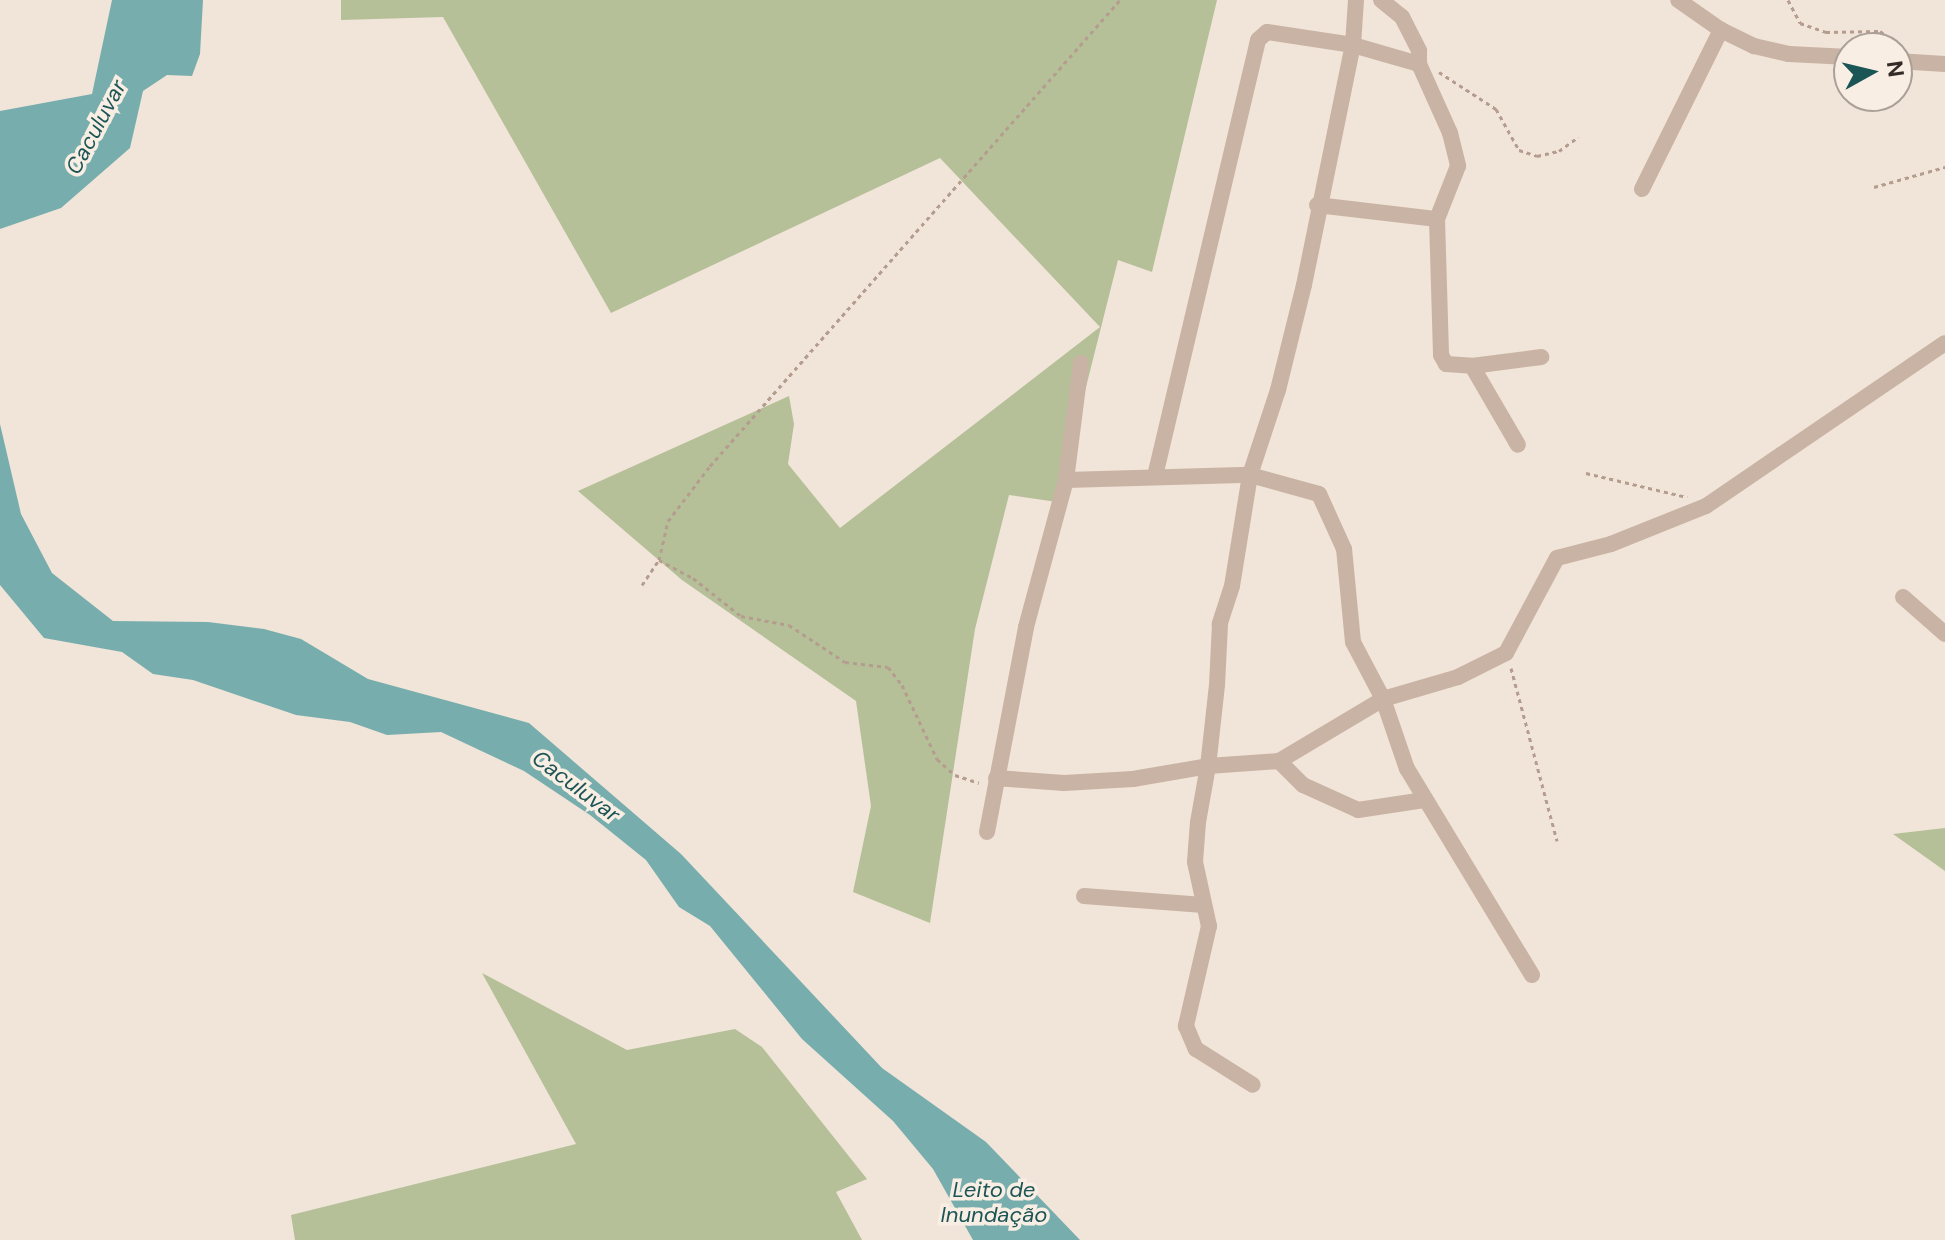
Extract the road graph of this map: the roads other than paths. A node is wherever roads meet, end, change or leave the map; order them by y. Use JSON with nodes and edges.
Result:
{"nodes":[{"id":1,"x":1356,"y":0,"type":"edge"},
{"id":2,"x":1381,"y":0,"type":"edge"},
{"id":3,"x":1678,"y":0,"type":"edge"},
{"id":4,"x":1721,"y":30,"type":"junction"},
{"id":5,"x":1353,"y":45,"type":"junction"},
{"id":6,"x":1833,"y":56,"type":"edge"},
{"id":7,"x":1913,"y":63,"type":"edge"},
{"id":8,"x":1419,"y":64,"type":"junction"},
{"id":9,"x":1945,"y":64,"type":"edge"},
{"id":10,"x":1642,"y":189,"type":"dead end"},
{"id":11,"x":1317,"y":205,"type":"junction"},
{"id":12,"x":1437,"y":219,"type":"junction"},
{"id":13,"x":1945,"y":343,"type":"edge"},
{"id":14,"x":1541,"y":357,"type":"dead end"},
{"id":15,"x":1081,"y":363,"type":"dead end"},
{"id":16,"x":1472,"y":366,"type":"junction"},
{"id":17,"x":1518,"y":445,"type":"dead end"},
{"id":18,"x":1250,"y":475,"type":"junction"},
{"id":19,"x":1155,"y":476,"type":"junction"},
{"id":20,"x":1066,"y":480,"type":"junction"},
{"id":21,"x":1903,"y":597,"type":"dead end"},
{"id":22,"x":1945,"y":634,"type":"edge"},
{"id":23,"x":1383,"y":699,"type":"junction"},
{"id":24,"x":1279,"y":761,"type":"junction"},
{"id":25,"x":1208,"y":766,"type":"junction"},
{"id":26,"x":995,"y":782,"type":"junction"},
{"id":27,"x":1424,"y":800,"type":"junction"},
{"id":28,"x":987,"y":832,"type":"dead end"},
{"id":29,"x":1084,"y":896,"type":"dead end"},
{"id":30,"x":1204,"y":905,"type":"junction"},
{"id":31,"x":1532,"y":975,"type":"dead end"},
{"id":32,"x":1253,"y":1085,"type":"dead end"}],
"edges":[{"from":1,"to":5,"type":"street"},
{"from":2,"to":8,"type":"street"},
{"from":3,"to":4,"type":"street"},
{"from":4,"to":6,"type":"street"},
{"from":4,"to":10,"type":"street"},
{"from":5,"to":8,"type":"street"},
{"from":5,"to":11,"type":"street"},
{"from":5,"to":19,"type":"street"},
{"from":7,"to":9,"type":"street"},
{"from":8,"to":12,"type":"street"},
{"from":11,"to":12,"type":"street"},
{"from":11,"to":18,"type":"street"},
{"from":12,"to":16,"type":"street"},
{"from":13,"to":23,"type":"street"},
{"from":14,"to":16,"type":"street"},
{"from":15,"to":20,"type":"street"},
{"from":16,"to":17,"type":"street"},
{"from":18,"to":19,"type":"street"},
{"from":18,"to":23,"type":"street"},
{"from":18,"to":25,"type":"street"},
{"from":19,"to":20,"type":"street"},
{"from":20,"to":26,"type":"street"},
{"from":21,"to":22,"type":"street"},
{"from":23,"to":24,"type":"street"},
{"from":23,"to":27,"type":"street"},
{"from":24,"to":25,"type":"street"},
{"from":24,"to":27,"type":"street"},
{"from":25,"to":26,"type":"street"},
{"from":25,"to":30,"type":"street"},
{"from":26,"to":28,"type":"street"},
{"from":27,"to":31,"type":"street"},
{"from":29,"to":30,"type":"street"},
{"from":30,"to":32,"type":"street"}]}
